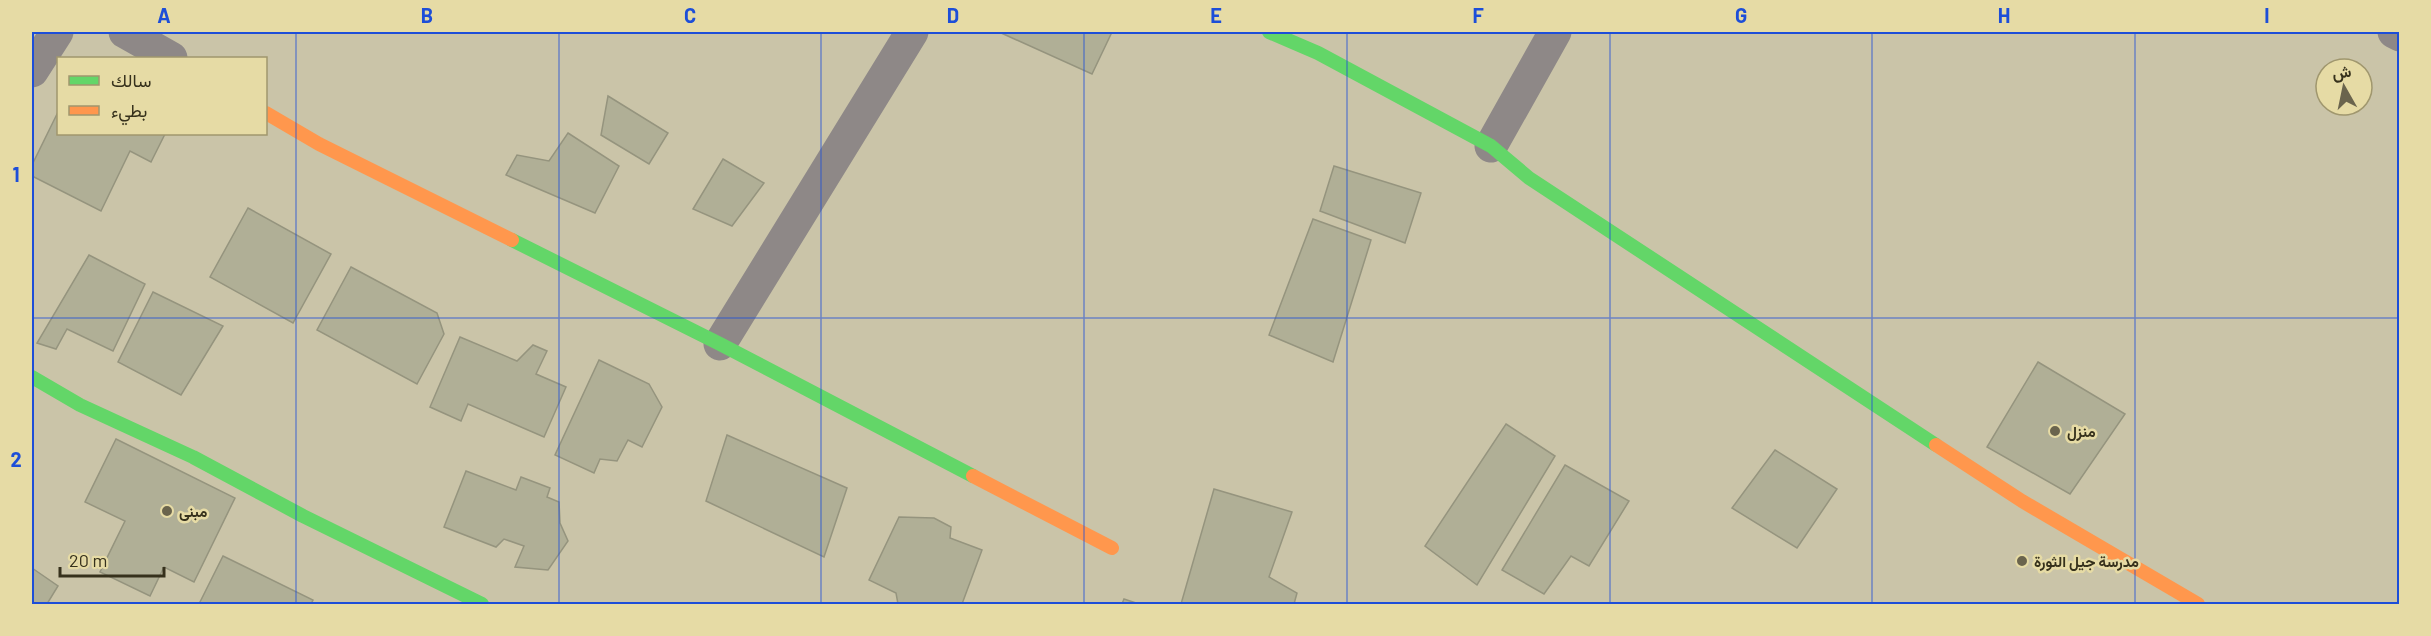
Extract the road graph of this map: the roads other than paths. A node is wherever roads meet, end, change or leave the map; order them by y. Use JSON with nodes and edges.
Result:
{"nodes":[{"id":1,"x":57,"y":32,"type":"edge"},
{"id":2,"x":124,"y":32,"type":"edge"},
{"id":3,"x":912,"y":32,"type":"edge"},
{"id":4,"x":1269,"y":32,"type":"edge"},
{"id":5,"x":1555,"y":32,"type":"edge"},
{"id":6,"x":2394,"y":32,"type":"edge"},
{"id":7,"x":2400,"y":35,"type":"edge"},
{"id":8,"x":169,"y":57,"type":"edge"},
{"id":9,"x":32,"y":71,"type":"edge"},
{"id":10,"x":267,"y":114,"type":"edge"},
{"id":11,"x":1491,"y":146,"type":"junction"},
{"id":12,"x":720,"y":345,"type":"junction"},
{"id":13,"x":32,"y":376,"type":"edge"},
{"id":14,"x":1112,"y":548,"type":"dead end"},
{"id":15,"x":482,"y":604,"type":"edge"},
{"id":16,"x":2198,"y":604,"type":"edge"}],
"edges":[{"from":1,"to":9,"type":"street"},
{"from":2,"to":8,"type":"street"},
{"from":3,"to":12,"type":"street"},
{"from":4,"to":11,"type":"street"},
{"from":5,"to":11,"type":"street"},
{"from":6,"to":7,"type":"street"},
{"from":10,"to":12,"type":"street"},
{"from":11,"to":16,"type":"street"},
{"from":12,"to":14,"type":"street"},
{"from":13,"to":15,"type":"street"}]}
